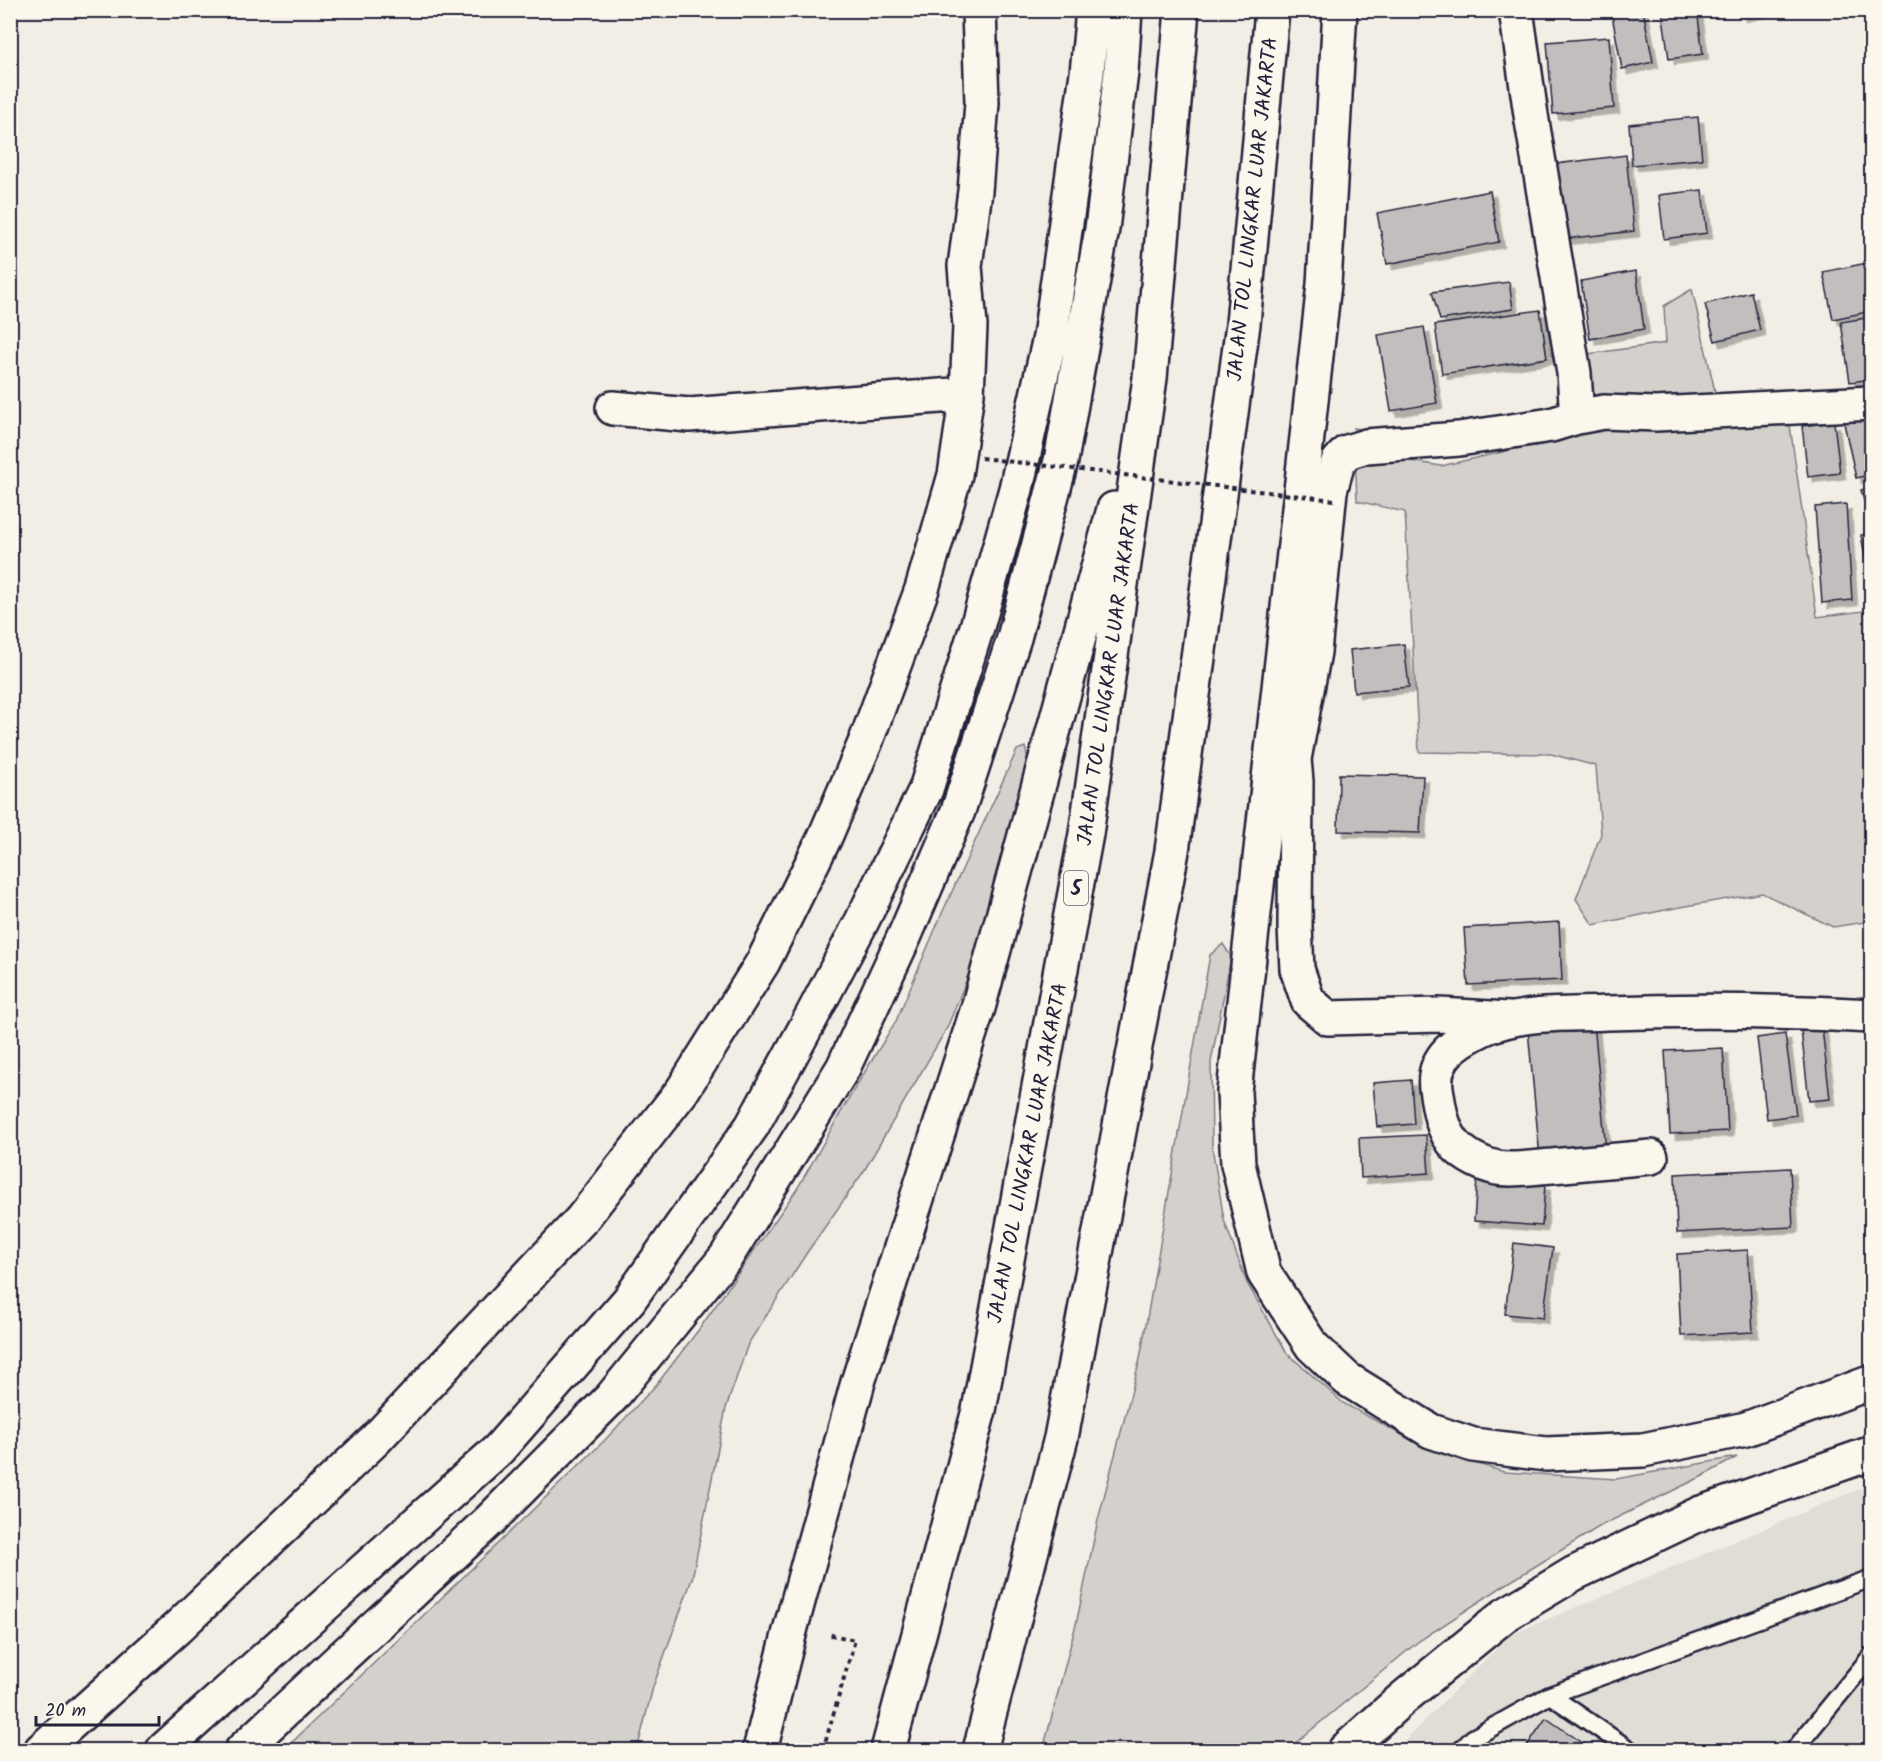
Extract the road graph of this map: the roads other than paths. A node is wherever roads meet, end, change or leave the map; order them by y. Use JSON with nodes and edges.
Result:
{"nodes":[{"id":1,"x":978,"y":10,"type":"edge"},
{"id":2,"x":1093,"y":10,"type":"edge"},
{"id":3,"x":1125,"y":10,"type":"edge"},
{"id":4,"x":1182,"y":10,"type":"edge"},
{"id":5,"x":1272,"y":10,"type":"edge"},
{"id":6,"x":1340,"y":10,"type":"edge"},
{"id":7,"x":1516,"y":10,"type":"edge"},
{"id":8,"x":1150,"y":378,"type":"junction"},
{"id":9,"x":967,"y":394,"type":"junction"},
{"id":10,"x":1872,"y":403,"type":"edge"},
{"id":11,"x":613,"y":408,"type":"dead end"},
{"id":12,"x":1577,"y":417,"type":"junction"},
{"id":13,"x":1872,"y":1016,"type":"edge"},
{"id":14,"x":1509,"y":1019,"type":"junction"},
{"id":15,"x":1651,"y":1157,"type":"dead end"},
{"id":16,"x":1872,"y":1382,"type":"edge"},
{"id":17,"x":1872,"y":1452,"type":"edge"},
{"id":18,"x":1872,"y":1578,"type":"edge"},
{"id":19,"x":1872,"y":1654,"type":"edge"},
{"id":20,"x":1550,"y":1695,"type":"junction"},
{"id":21,"x":41,"y":1750,"type":"edge"},
{"id":22,"x":163,"y":1750,"type":"edge"},
{"id":23,"x":242,"y":1750,"type":"edge"},
{"id":24,"x":760,"y":1750,"type":"edge"},
{"id":25,"x":888,"y":1750,"type":"edge"},
{"id":26,"x":980,"y":1750,"type":"edge"},
{"id":27,"x":1345,"y":1750,"type":"edge"},
{"id":28,"x":1461,"y":1750,"type":"edge"},
{"id":29,"x":1630,"y":1750,"type":"edge"},
{"id":30,"x":1794,"y":1750,"type":"edge"}],
"edges":[{"from":1,"to":9,"type":"main road"},
{"from":2,"to":22,"type":"main road"},
{"from":3,"to":23,"type":"main road"},
{"from":4,"to":8,"type":"main road","name":"JALAN TOL LINGKAR LUAR JAKARTA","number":"5"},
{"from":5,"to":26,"type":"main road","name":"JALAN TOL LINGKAR LUAR JAKARTA"},
{"from":6,"to":16,"type":"main road"},
{"from":7,"to":12,"type":"main road"},
{"from":8,"to":24,"type":"main road"},
{"from":8,"to":25,"type":"main road","name":"JALAN TOL LINGKAR LUAR JAKARTA","number":"5"},
{"from":9,"to":11,"type":"main road"},
{"from":9,"to":21,"type":"main road"},
{"from":10,"to":12,"type":"main road"},
{"from":12,"to":14,"type":"main road"},
{"from":13,"to":14,"type":"main road"},
{"from":14,"to":15,"type":"main road"},
{"from":17,"to":27,"type":"main road"},
{"from":18,"to":20,"type":"lane"},
{"from":19,"to":30,"type":"lane"},
{"from":20,"to":28,"type":"lane"},
{"from":20,"to":29,"type":"lane"}]}
